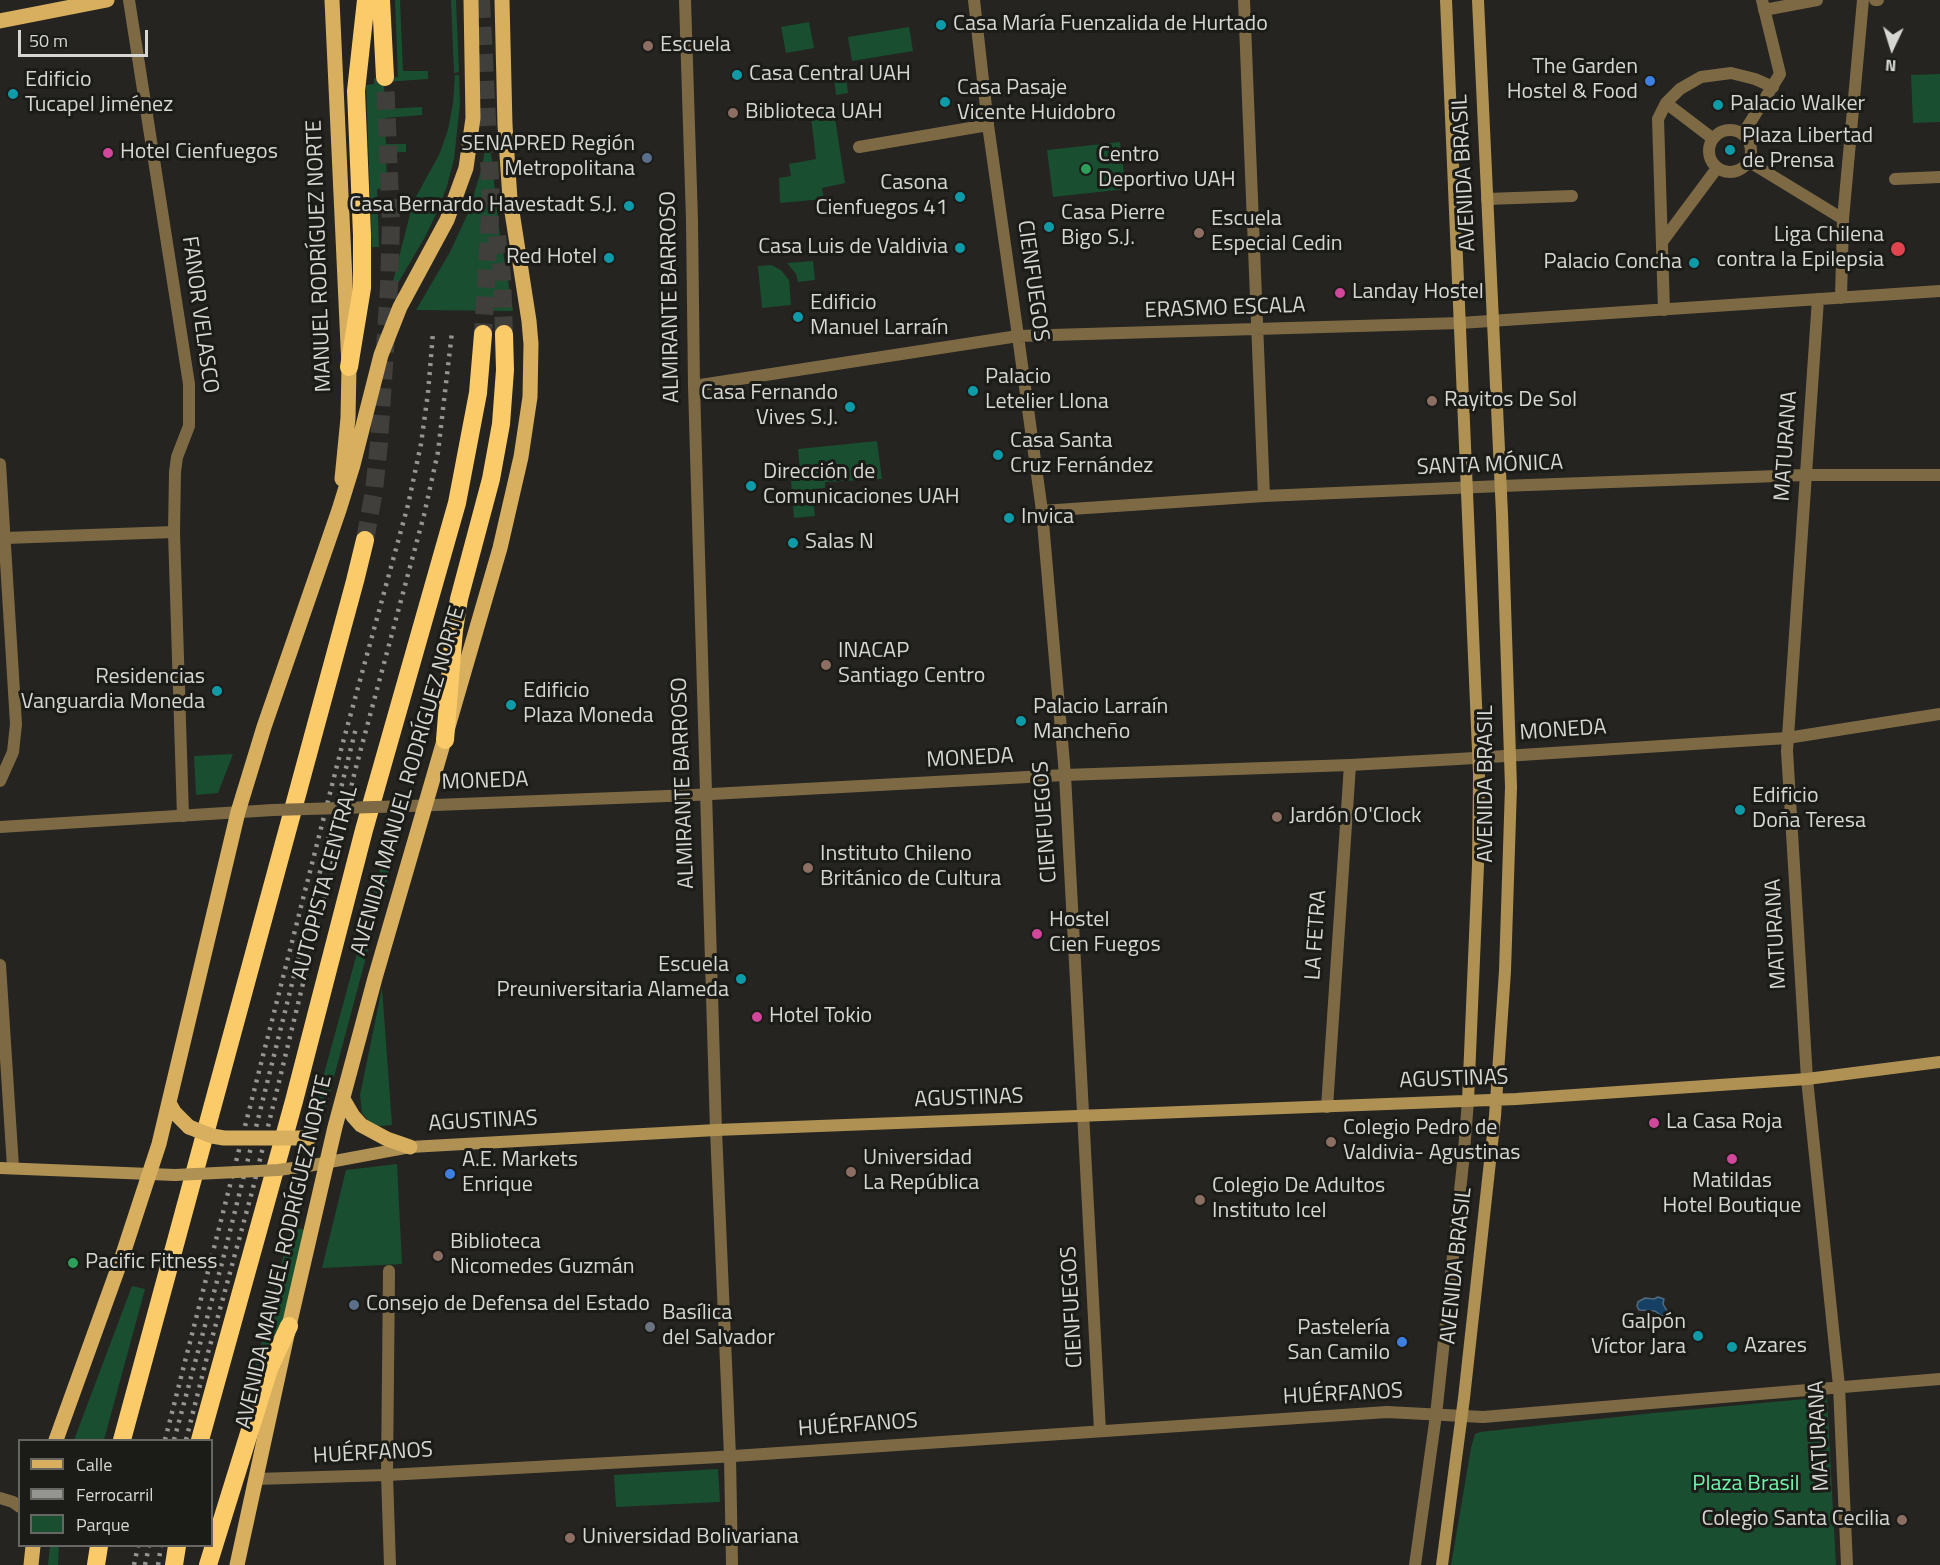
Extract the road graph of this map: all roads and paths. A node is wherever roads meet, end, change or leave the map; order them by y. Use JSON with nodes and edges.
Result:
{"nodes":[{"id":1,"x":107,"y":0,"type":"edge"},
{"id":2,"x":129,"y":0,"type":"edge"},
{"id":3,"x":332,"y":0,"type":"edge"},
{"id":4,"x":366,"y":0,"type":"edge"},
{"id":5,"x":381,"y":0,"type":"edge"},
{"id":6,"x":471,"y":0,"type":"edge"},
{"id":7,"x":502,"y":0,"type":"edge"},
{"id":8,"x":685,"y":0,"type":"edge"},
{"id":9,"x":974,"y":0,"type":"edge"},
{"id":10,"x":1244,"y":0,"type":"edge"},
{"id":11,"x":1446,"y":0,"type":"edge"},
{"id":12,"x":1478,"y":0,"type":"edge"},
{"id":13,"x":1817,"y":0,"type":"edge"},
{"id":14,"x":1863,"y":0,"type":"edge"},
{"id":15,"x":1763,"y":5,"type":"edge"},
{"id":16,"x":0,"y":21,"type":"edge"},
{"id":17,"x":385,"y":77,"type":"tunnel mouth"},
{"id":18,"x":1773,"y":87,"type":"junction"},
{"id":19,"x":1666,"y":103,"type":"junction"},
{"id":20,"x":988,"y":125,"type":"junction"},
{"id":21,"x":1743,"y":134,"type":"junction"},
{"id":22,"x":1712,"y":138,"type":"junction"},
{"id":23,"x":859,"y":147,"type":"dead end"},
{"id":24,"x":1748,"y":161,"type":"junction"},
{"id":25,"x":1717,"y":168,"type":"junction"},
{"id":26,"x":1940,"y":177,"type":"edge"},
{"id":27,"x":1895,"y":179,"type":"dead end"},
{"id":28,"x":1572,"y":196,"type":"dead end"},
{"id":29,"x":1487,"y":199,"type":"junction"},
{"id":30,"x":1843,"y":219,"type":"junction"},
{"id":31,"x":1662,"y":242,"type":"junction"},
{"id":32,"x":1940,"y":291,"type":"edge"},
{"id":33,"x":1841,"y":298,"type":"junction"},
{"id":34,"x":1818,"y":299,"type":"junction"},
{"id":35,"x":1664,"y":310,"type":"junction"},
{"id":36,"x":1493,"y":321,"type":"junction"},
{"id":37,"x":1460,"y":323,"type":"junction"},
{"id":38,"x":1257,"y":329,"type":"junction"},
{"id":39,"x":483,"y":334,"type":"tunnel mouth"},
{"id":40,"x":504,"y":334,"type":"tunnel mouth"},
{"id":41,"x":1018,"y":336,"type":"junction"},
{"id":42,"x":349,"y":367,"type":"junction"},
{"id":43,"x":694,"y":386,"type":"junction"},
{"id":44,"x":0,"y":464,"type":"edge"},
{"id":45,"x":1805,"y":475,"type":"junction"},
{"id":46,"x":1940,"y":475,"type":"edge"},
{"id":47,"x":1501,"y":486,"type":"junction"},
{"id":48,"x":1467,"y":487,"type":"junction"},
{"id":49,"x":1264,"y":496,"type":"junction"},
{"id":50,"x":339,"y":510,"type":"junction"},
{"id":51,"x":1042,"y":511,"type":"junction"},
{"id":52,"x":174,"y":532,"type":"junction"},
{"id":53,"x":4,"y":538,"type":"junction"},
{"id":54,"x":365,"y":540,"type":"tunnel mouth"},
{"id":55,"x":1940,"y":714,"type":"edge"},
{"id":56,"x":1787,"y":738,"type":"junction"},
{"id":57,"x":445,"y":740,"type":"junction"},
{"id":58,"x":1510,"y":755,"type":"junction"},
{"id":59,"x":1479,"y":757,"type":"junction"},
{"id":60,"x":1350,"y":765,"type":"junction"},
{"id":61,"x":1065,"y":775,"type":"junction"},
{"id":62,"x":0,"y":781,"type":"edge"},
{"id":63,"x":706,"y":794,"type":"junction"},
{"id":64,"x":426,"y":806,"type":"junction"},
{"id":65,"x":238,"y":812,"type":"junction"},
{"id":66,"x":183,"y":816,"type":"junction"},
{"id":67,"x":0,"y":827,"type":"edge"},
{"id":68,"x":0,"y":965,"type":"edge"},
{"id":69,"x":1940,"y":1062,"type":"edge"},
{"id":70,"x":1807,"y":1079,"type":"junction"},
{"id":71,"x":343,"y":1099,"type":"junction"},
{"id":72,"x":1497,"y":1100,"type":"junction"},
{"id":73,"x":1468,"y":1101,"type":"junction"},
{"id":74,"x":169,"y":1103,"type":"junction"},
{"id":75,"x":1327,"y":1107,"type":"junction"},
{"id":76,"x":1083,"y":1116,"type":"junction"},
{"id":77,"x":335,"y":1127,"type":"junction"},
{"id":78,"x":716,"y":1130,"type":"junction"},
{"id":79,"x":410,"y":1146,"type":"junction"},
{"id":80,"x":327,"y":1162,"type":"junction"},
{"id":81,"x":13,"y":1167,"type":"junction"},
{"id":82,"x":0,"y":1168,"type":"edge"},
{"id":83,"x":149,"y":1175,"type":"junction"},
{"id":84,"x":389,"y":1271,"type":"dead end"},
{"id":85,"x":289,"y":1326,"type":"junction"},
{"id":86,"x":1940,"y":1379,"type":"edge"},
{"id":87,"x":1839,"y":1386,"type":"junction"},
{"id":88,"x":1436,"y":1415,"type":"junction"},
{"id":89,"x":1462,"y":1416,"type":"junction"},
{"id":90,"x":1100,"y":1431,"type":"junction"},
{"id":91,"x":56,"y":1439,"type":"edge"},
{"id":92,"x":122,"y":1439,"type":"edge"},
{"id":93,"x":200,"y":1439,"type":"edge"},
{"id":94,"x":730,"y":1456,"type":"junction"},
{"id":95,"x":387,"y":1475,"type":"junction"},
{"id":96,"x":256,"y":1479,"type":"junction"},
{"id":97,"x":0,"y":1498,"type":"edge"},
{"id":98,"x":18,"y":1505,"type":"edge"},
{"id":99,"x":33,"y":1547,"type":"edge"},
{"id":100,"x":99,"y":1547,"type":"edge"},
{"id":101,"x":177,"y":1547,"type":"edge"},
{"id":102,"x":32,"y":1565,"type":"edge"},
{"id":103,"x":96,"y":1565,"type":"edge"},
{"id":104,"x":174,"y":1565,"type":"edge"},
{"id":105,"x":208,"y":1565,"type":"edge"},
{"id":106,"x":237,"y":1565,"type":"edge"},
{"id":107,"x":390,"y":1565,"type":"edge"},
{"id":108,"x":732,"y":1565,"type":"edge"},
{"id":109,"x":1415,"y":1565,"type":"edge"},
{"id":110,"x":1442,"y":1565,"type":"edge"},
{"id":111,"x":1848,"y":1565,"type":"edge"}],
"edges":[{"from":1,"to":16,"type":"main road"},
{"from":2,"to":52,"type":"street","name":"FANOR VELASCO"},
{"from":3,"to":42,"type":"main road","name":"MANUEL RODRÍGUEZ NORTE"},
{"from":4,"to":42,"type":"highway"},
{"from":5,"to":17,"type":"highway"},
{"from":6,"to":50,"type":"main road"},
{"from":7,"to":57,"type":"main road","name":"AVENIDA MANUEL RODRÍGUEZ NORTE"},
{"from":8,"to":43,"type":"street","name":"ALMIRANTE BARROSO"},
{"from":9,"to":20,"type":"street","name":"CIENFUEGOS"},
{"from":10,"to":38,"type":"street"},
{"from":11,"to":37,"type":"main road","name":"AVENIDA BRASIL"},
{"from":12,"to":29,"type":"main road","name":"AVENIDA BRASIL"},
{"from":13,"to":15,"type":"street"},
{"from":14,"to":30,"type":"street"},
{"from":15,"to":18,"type":"street"},
{"from":18,"to":19,"type":"street"},
{"from":18,"to":21,"type":"street"},
{"from":19,"to":22,"type":"street"},
{"from":19,"to":31,"type":"street"},
{"from":20,"to":23,"type":"street"},
{"from":20,"to":41,"type":"street","name":"CIENFUEGOS"},
{"from":21,"to":22,"type":"street"},
{"from":21,"to":24,"type":"street"},
{"from":22,"to":25,"type":"street"},
{"from":24,"to":25,"type":"street"},
{"from":24,"to":30,"type":"street"},
{"from":25,"to":31,"type":"street"},
{"from":26,"to":27,"type":"street"},
{"from":28,"to":29,"type":"street"},
{"from":29,"to":36,"type":"main road","name":"AVENIDA BRASIL"},
{"from":30,"to":33,"type":"street"},
{"from":31,"to":35,"type":"street"},
{"from":32,"to":33,"type":"street","name":"ERASMO ESCALA"},
{"from":33,"to":34,"type":"street","name":"ERASMO ESCALA"},
{"from":34,"to":35,"type":"street","name":"ERASMO ESCALA"},
{"from":34,"to":45,"type":"street","name":"MATURANA"},
{"from":35,"to":36,"type":"street","name":"ERASMO ESCALA"},
{"from":36,"to":37,"type":"street","name":"ERASMO ESCALA"},
{"from":36,"to":47,"type":"main road","name":"AVENIDA BRASIL"},
{"from":37,"to":38,"type":"street","name":"ERASMO ESCALA"},
{"from":37,"to":48,"type":"main road","name":"AVENIDA BRASIL"},
{"from":38,"to":41,"type":"street","name":"ERASMO ESCALA"},
{"from":38,"to":49,"type":"street"},
{"from":39,"to":93,"type":"highway","name":"AUTOPISTA CENTRAL"},
{"from":40,"to":57,"type":"highway"},
{"from":41,"to":43,"type":"street","name":"ERASMO ESCALA"},
{"from":41,"to":51,"type":"street","name":"CIENFUEGOS"},
{"from":42,"to":50,"type":"main road","name":"MANUEL RODRÍGUEZ NORTE"},
{"from":43,"to":63,"type":"street","name":"ALMIRANTE BARROSO"},
{"from":44,"to":53,"type":"street"},
{"from":45,"to":46,"type":"street","name":"SANTA MÓNICA"},
{"from":45,"to":47,"type":"street","name":"SANTA MÓNICA"},
{"from":45,"to":56,"type":"street","name":"MATURANA"},
{"from":47,"to":48,"type":"street","name":"SANTA MÓNICA"},
{"from":47,"to":58,"type":"main road","name":"AVENIDA BRASIL"},
{"from":48,"to":49,"type":"street","name":"SANTA MÓNICA"},
{"from":48,"to":59,"type":"main road","name":"AVENIDA BRASIL"},
{"from":49,"to":51,"type":"street","name":"SANTA MÓNICA"},
{"from":50,"to":65,"type":"main road"},
{"from":51,"to":61,"type":"street","name":"CIENFUEGOS"},
{"from":52,"to":53,"type":"street"},
{"from":52,"to":66,"type":"street","name":"FANOR VELASCO"},
{"from":53,"to":62,"type":"street"},
{"from":54,"to":92,"type":"highway"},
{"from":55,"to":56,"type":"street","name":"MONEDA"},
{"from":56,"to":58,"type":"street","name":"MONEDA"},
{"from":56,"to":70,"type":"street","name":"MATURANA"},
{"from":57,"to":64,"type":"main road","name":"AVENIDA MANUEL RODRÍGUEZ NORTE"},
{"from":58,"to":59,"type":"street","name":"MONEDA"},
{"from":58,"to":72,"type":"main road","name":"AVENIDA BRASIL"},
{"from":59,"to":60,"type":"street","name":"MONEDA"},
{"from":59,"to":73,"type":"main road","name":"AVENIDA BRASIL"},
{"from":60,"to":61,"type":"street","name":"MONEDA"},
{"from":60,"to":75,"type":"street","name":"LA FETRA"},
{"from":61,"to":63,"type":"street","name":"MONEDA"},
{"from":61,"to":76,"type":"street","name":"CIENFUEGOS"},
{"from":63,"to":64,"type":"street","name":"MONEDA"},
{"from":63,"to":78,"type":"street","name":"ALMIRANTE BARROSO"},
{"from":64,"to":65,"type":"street","name":"MONEDA","bridge":true},
{"from":64,"to":71,"type":"main road","name":"AVENIDA MANUEL RODRÍGUEZ NORTE"},
{"from":65,"to":66,"type":"street","name":"MONEDA"},
{"from":65,"to":74,"type":"main road"},
{"from":66,"to":67,"type":"street","name":"MONEDA"},
{"from":68,"to":81,"type":"street"},
{"from":69,"to":70,"type":"main road","name":"AGUSTINAS"},
{"from":70,"to":72,"type":"main road","name":"AGUSTINAS"},
{"from":70,"to":87,"type":"street","name":"MATURANA"},
{"from":71,"to":77,"type":"main road","name":"AVENIDA MANUEL RODRÍGUEZ NORTE"},
{"from":71,"to":79,"type":"main road"},
{"from":72,"to":73,"type":"main road","name":"AGUSTINAS"},
{"from":72,"to":89,"type":"main road","name":"AVENIDA BRASIL"},
{"from":73,"to":75,"type":"main road","name":"AGUSTINAS"},
{"from":73,"to":88,"type":"street","name":"AVENIDA BRASIL"},
{"from":74,"to":77,"type":"main road","bridge":true},
{"from":74,"to":83,"type":"main road"},
{"from":75,"to":76,"type":"main road","name":"AGUSTINAS"},
{"from":76,"to":78,"type":"main road","name":"AGUSTINAS"},
{"from":76,"to":90,"type":"street","name":"CIENFUEGOS"},
{"from":77,"to":80,"type":"main road","name":"AVENIDA MANUEL RODRÍGUEZ NORTE"},
{"from":78,"to":79,"type":"main road","name":"AGUSTINAS"},
{"from":78,"to":94,"type":"street","name":"ALMIRANTE BARROSO"},
{"from":79,"to":80,"type":"main road","name":"AGUSTINAS"},
{"from":80,"to":83,"type":"main road","name":"AGUSTINAS","bridge":true},
{"from":80,"to":85,"type":"main road","name":"AVENIDA MANUEL RODRÍGUEZ NORTE"},
{"from":81,"to":82,"type":"main road","name":"AGUSTINAS"},
{"from":81,"to":83,"type":"main road","name":"AGUSTINAS"},
{"from":83,"to":91,"type":"main road"},
{"from":84,"to":95,"type":"street"},
{"from":85,"to":96,"type":"main road","name":"AVENIDA MANUEL RODRÍGUEZ NORTE"},
{"from":85,"to":105,"type":"highway"},
{"from":86,"to":87,"type":"street"},
{"from":87,"to":89,"type":"street","name":"HUÉRFANOS"},
{"from":87,"to":111,"type":"street","name":"MATURANA"},
{"from":88,"to":89,"type":"street","name":"HUÉRFANOS"},
{"from":88,"to":90,"type":"street","name":"HUÉRFANOS"},
{"from":88,"to":109,"type":"street","name":"AVENIDA BRASIL"},
{"from":89,"to":110,"type":"main road","name":"AVENIDA BRASIL"},
{"from":90,"to":94,"type":"street","name":"HUÉRFANOS"},
{"from":94,"to":95,"type":"street","name":"HUÉRFANOS"},
{"from":94,"to":108,"type":"street","name":"ALMIRANTE BARROSO"},
{"from":95,"to":96,"type":"street","name":"HUÉRFANOS"},
{"from":95,"to":107,"type":"street"},
{"from":96,"to":106,"type":"main road","name":"AVENIDA MANUEL RODRÍGUEZ NORTE"},
{"from":97,"to":98,"type":"street"},
{"from":99,"to":102,"type":"main road"},
{"from":100,"to":103,"type":"highway"},
{"from":101,"to":104,"type":"highway"}]}
